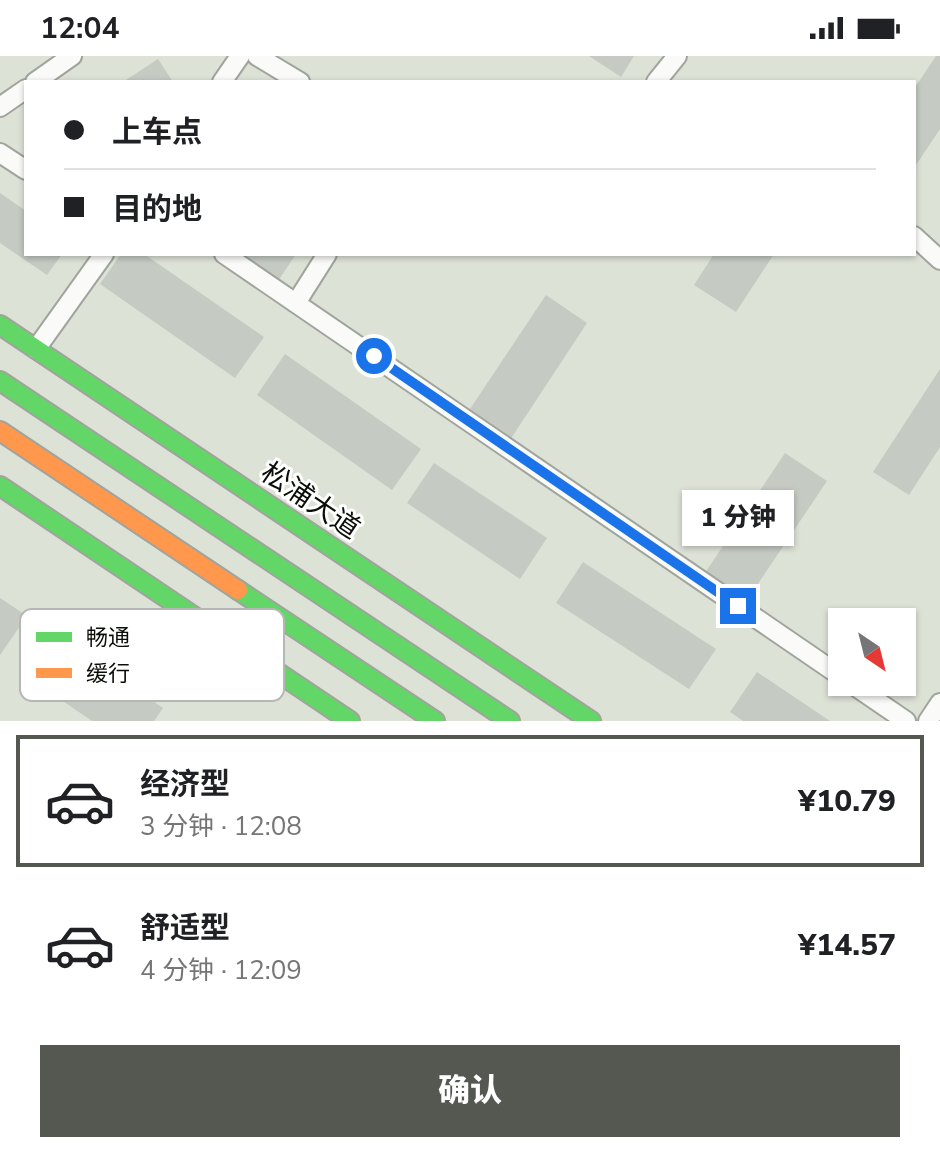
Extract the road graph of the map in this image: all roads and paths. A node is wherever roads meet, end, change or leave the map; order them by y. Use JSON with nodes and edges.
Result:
{"nodes":[{"id":1,"x":72,"y":56,"type":"edge"},
{"id":2,"x":240,"y":56,"type":"edge"},
{"id":3,"x":257,"y":56,"type":"edge"},
{"id":4,"x":677,"y":56,"type":"edge"},
{"id":5,"x":38,"y":80,"type":"edge"},
{"id":6,"x":223,"y":80,"type":"edge"},
{"id":7,"x":297,"y":80,"type":"edge"},
{"id":8,"x":658,"y":80,"type":"edge"},
{"id":9,"x":24,"y":90,"type":"edge"},
{"id":10,"x":0,"y":107,"type":"edge"},
{"id":11,"x":0,"y":153,"type":"edge"},
{"id":12,"x":24,"y":169,"type":"edge"},
{"id":13,"x":916,"y":238,"type":"edge"},
{"id":14,"x":103,"y":256,"type":"edge"},
{"id":15,"x":227,"y":256,"type":"edge"},
{"id":16,"x":326,"y":256,"type":"edge"},
{"id":17,"x":940,"y":260,"type":"edge"},
{"id":18,"x":296,"y":303,"type":"junction"},
{"id":19,"x":0,"y":325,"type":"edge"},
{"id":20,"x":36,"y":349,"type":"junction"},
{"id":21,"x":0,"y":381,"type":"edge"},
{"id":22,"x":0,"y":431,"type":"edge"},
{"id":23,"x":0,"y":486,"type":"edge"},
{"id":24,"x":183,"y":609,"type":"edge"},
{"id":25,"x":267,"y":609,"type":"edge"},
{"id":26,"x":284,"y":620,"type":"edge"},
{"id":27,"x":828,"y":667,"type":"edge"},
{"id":28,"x":284,"y":677,"type":"edge"},
{"id":29,"x":869,"y":696,"type":"edge"},
{"id":30,"x":940,"y":703,"type":"edge"},
{"id":31,"x":350,"y":721,"type":"edge"},
{"id":32,"x":435,"y":721,"type":"edge"},
{"id":33,"x":510,"y":721,"type":"edge"},
{"id":34,"x":591,"y":721,"type":"edge"},
{"id":35,"x":906,"y":721,"type":"edge"},
{"id":36,"x":928,"y":721,"type":"edge"}],
"edges":[{"from":1,"to":5,"type":"street"},
{"from":2,"to":6,"type":"street"},
{"from":3,"to":7,"type":"street"},
{"from":4,"to":8,"type":"street"},
{"from":9,"to":10,"type":"street"},
{"from":11,"to":12,"type":"street"},
{"from":13,"to":17,"type":"street"},
{"from":14,"to":20,"type":"street"},
{"from":15,"to":18,"type":"street"},
{"from":16,"to":18,"type":"street"},
{"from":18,"to":27,"type":"street"},
{"from":19,"to":20,"type":"highway","name":"松浦大道"},
{"from":20,"to":34,"type":"highway","name":"松浦大道"},
{"from":21,"to":33,"type":"highway"},
{"from":22,"to":25,"type":"highway"},
{"from":23,"to":24,"type":"highway"},
{"from":26,"to":32,"type":"highway"},
{"from":28,"to":31,"type":"highway"},
{"from":29,"to":35,"type":"street"},
{"from":30,"to":36,"type":"street"}]}
